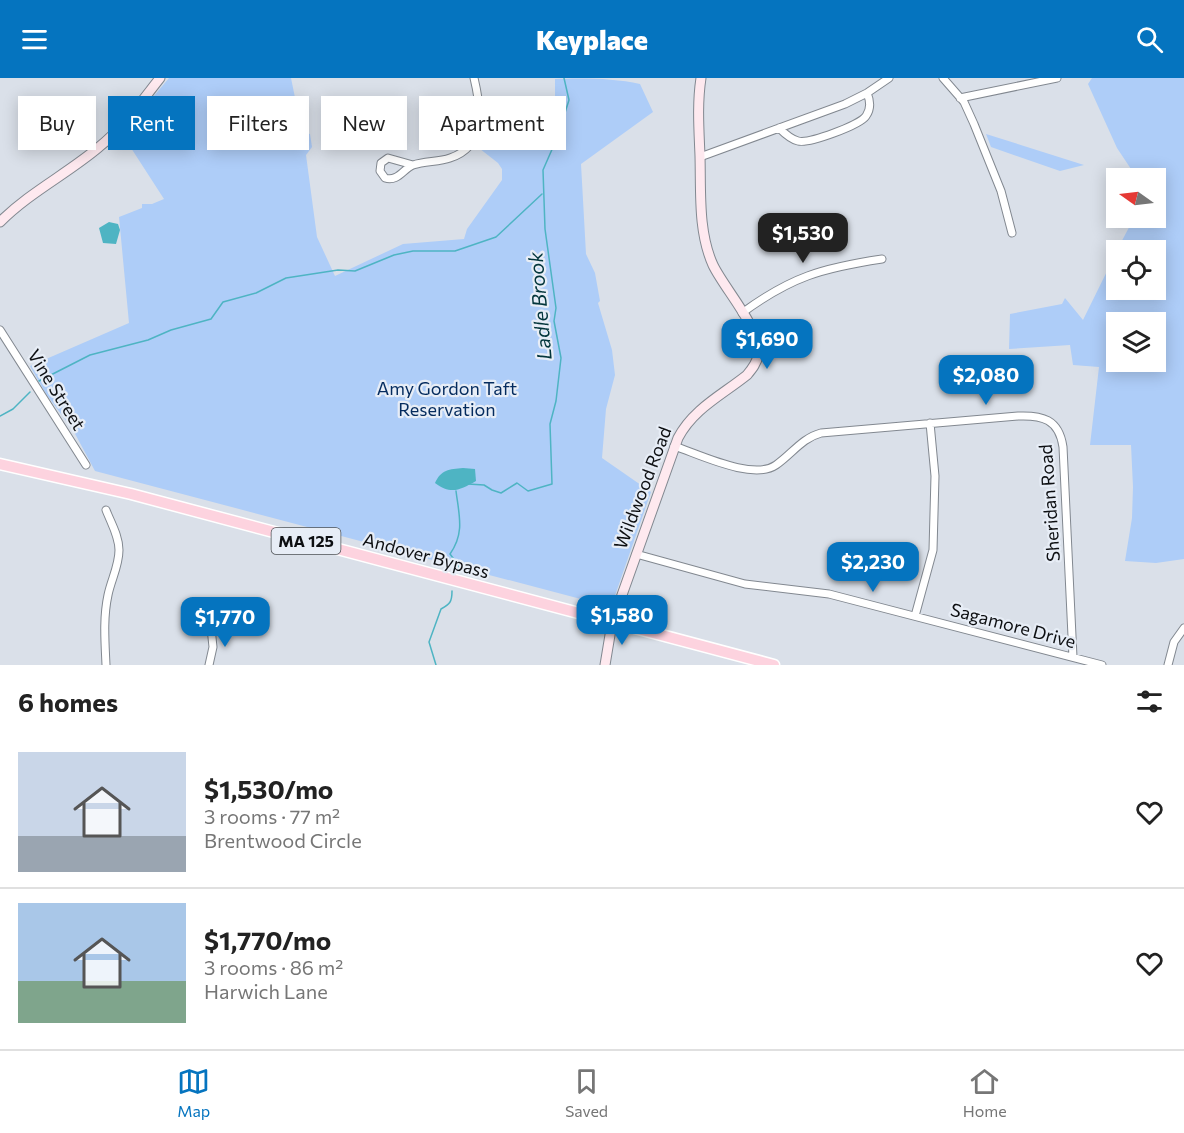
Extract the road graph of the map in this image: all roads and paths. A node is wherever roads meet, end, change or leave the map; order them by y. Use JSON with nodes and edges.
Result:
{"nodes":[{"id":1,"x":160,"y":78,"type":"edge"},
{"id":2,"x":474,"y":78,"type":"edge"},
{"id":3,"x":700,"y":78,"type":"edge"},
{"id":4,"x":889,"y":78,"type":"edge"},
{"id":5,"x":943,"y":78,"type":"edge"},
{"id":6,"x":1057,"y":78,"type":"edge"},
{"id":7,"x":867,"y":93,"type":"junction"},
{"id":8,"x":960,"y":98,"type":"junction"},
{"id":9,"x":779,"y":128,"type":"junction"},
{"id":10,"x":700,"y":157,"type":"junction"},
{"id":11,"x":413,"y":165,"type":"dead end"},
{"id":12,"x":0,"y":222,"type":"edge"},
{"id":13,"x":1012,"y":233,"type":"dead end"},
{"id":14,"x":882,"y":259,"type":"dead end"},
{"id":15,"x":742,"y":313,"type":"junction"},
{"id":16,"x":0,"y":330,"type":"edge"},
{"id":17,"x":930,"y":423,"type":"junction"},
{"id":18,"x":674,"y":446,"type":"junction"},
{"id":19,"x":0,"y":464,"type":"edge"},
{"id":20,"x":86,"y":465,"type":"dead end"},
{"id":21,"x":106,"y":510,"type":"dead end"},
{"id":22,"x":636,"y":554,"type":"junction"},
{"id":23,"x":915,"y":616,"type":"junction"},
{"id":24,"x":612,"y":623,"type":"junction"},
{"id":25,"x":212,"y":628,"type":"dead end"},
{"id":26,"x":1184,"y":628,"type":"edge"},
{"id":27,"x":1073,"y":657,"type":"junction"},
{"id":28,"x":106,"y":665,"type":"edge"},
{"id":29,"x":208,"y":665,"type":"edge"},
{"id":30,"x":605,"y":665,"type":"edge"},
{"id":31,"x":774,"y":665,"type":"edge"},
{"id":32,"x":1102,"y":665,"type":"edge"},
{"id":33,"x":1168,"y":665,"type":"edge"}],
"edges":[{"from":1,"to":12,"type":"street"},
{"from":2,"to":11,"type":"street"},
{"from":3,"to":10,"type":"street","name":"Wildwood Road"},
{"from":4,"to":7,"type":"street"},
{"from":5,"to":8,"type":"street"},
{"from":6,"to":8,"type":"street"},
{"from":7,"to":9,"type":"street"},
{"from":7,"to":9,"type":"street"},
{"from":8,"to":13,"type":"street"},
{"from":9,"to":10,"type":"street"},
{"from":10,"to":15,"type":"street","name":"Wildwood Road"},
{"from":14,"to":15,"type":"street"},
{"from":15,"to":18,"type":"street","name":"Wildwood Road"},
{"from":16,"to":20,"type":"street","name":"Vine Street"},
{"from":17,"to":18,"type":"street","name":"Sheridan Road"},
{"from":17,"to":23,"type":"street"},
{"from":17,"to":27,"type":"street","name":"Sheridan Road"},
{"from":18,"to":22,"type":"street","name":"Wildwood Road"},
{"from":19,"to":24,"type":"main road","name":"Andover Bypass","number":"MA 125"},
{"from":21,"to":28,"type":"street"},
{"from":22,"to":23,"type":"street","name":"Sagamore Drive"},
{"from":22,"to":24,"type":"street","name":"Wildwood Road"},
{"from":23,"to":27,"type":"street","name":"Sagamore Drive"},
{"from":24,"to":30,"type":"street","name":"Wildwood Road"},
{"from":24,"to":31,"type":"main road","name":"Andover Bypass","number":"MA 125"},
{"from":25,"to":29,"type":"street"},
{"from":26,"to":33,"type":"street"},
{"from":27,"to":32,"type":"street","name":"Sagamore Drive"}]}
